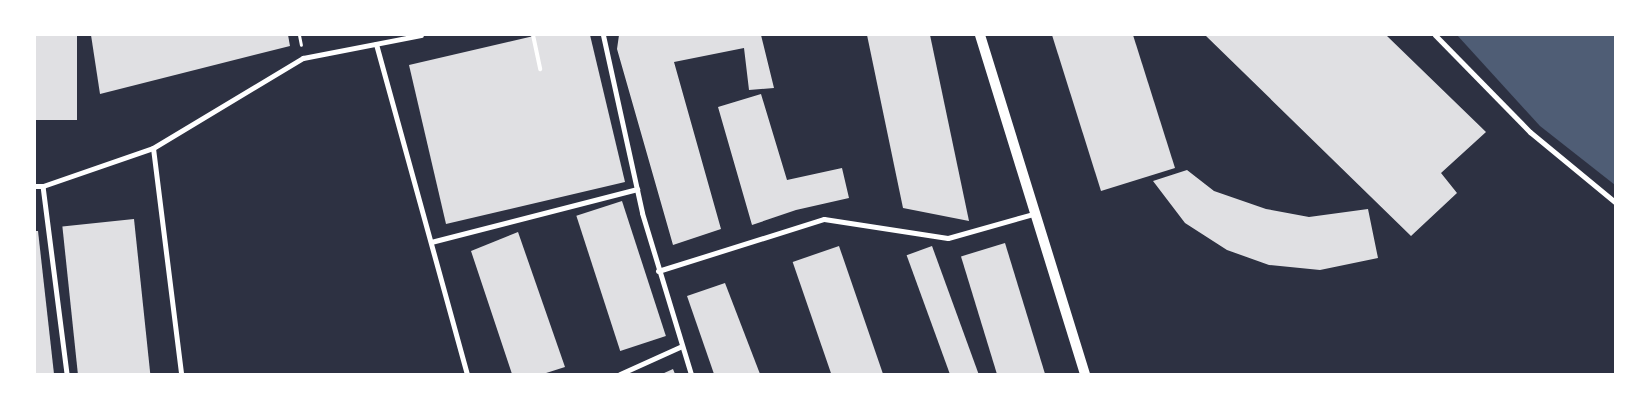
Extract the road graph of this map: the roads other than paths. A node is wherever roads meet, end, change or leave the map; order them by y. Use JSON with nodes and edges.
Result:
{"nodes":[{"id":1,"x":422,"y":35,"type":"edge"},
{"id":2,"x":532,"y":35,"type":"edge"},
{"id":3,"x":603,"y":35,"type":"edge"},
{"id":4,"x":980,"y":35,"type":"edge"},
{"id":5,"x":1435,"y":35,"type":"edge"},
{"id":6,"x":376,"y":44,"type":"junction"},
{"id":7,"x":540,"y":69,"type":"dead end"},
{"id":8,"x":153,"y":148,"type":"junction"},
{"id":9,"x":35,"y":186,"type":"edge"},
{"id":10,"x":43,"y":186,"type":"junction"},
{"id":11,"x":637,"y":189,"type":"junction"},
{"id":12,"x":1615,"y":202,"type":"edge"},
{"id":13,"x":1033,"y":214,"type":"junction"},
{"id":14,"x":430,"y":242,"type":"junction"},
{"id":15,"x":658,"y":272,"type":"junction"},
{"id":16,"x":682,"y":346,"type":"junction"},
{"id":17,"x":67,"y":374,"type":"edge"},
{"id":18,"x":181,"y":374,"type":"edge"},
{"id":19,"x":467,"y":374,"type":"edge"},
{"id":20,"x":620,"y":374,"type":"edge"},
{"id":21,"x":691,"y":374,"type":"edge"},
{"id":22,"x":1085,"y":374,"type":"edge"}],
"edges":[{"from":1,"to":6,"type":"street"},
{"from":2,"to":7,"type":"lane"},
{"from":3,"to":11,"type":"street"},
{"from":4,"to":13,"type":"main road"},
{"from":5,"to":12,"type":"street"},
{"from":6,"to":8,"type":"street"},
{"from":6,"to":14,"type":"street"},
{"from":8,"to":10,"type":"street"},
{"from":8,"to":18,"type":"street"},
{"from":9,"to":10,"type":"street"},
{"from":10,"to":17,"type":"street"},
{"from":11,"to":14,"type":"street"},
{"from":11,"to":15,"type":"street"},
{"from":13,"to":15,"type":"street"},
{"from":13,"to":22,"type":"main road"},
{"from":14,"to":19,"type":"street"},
{"from":15,"to":16,"type":"street"},
{"from":16,"to":20,"type":"street"},
{"from":16,"to":21,"type":"street"}]}
